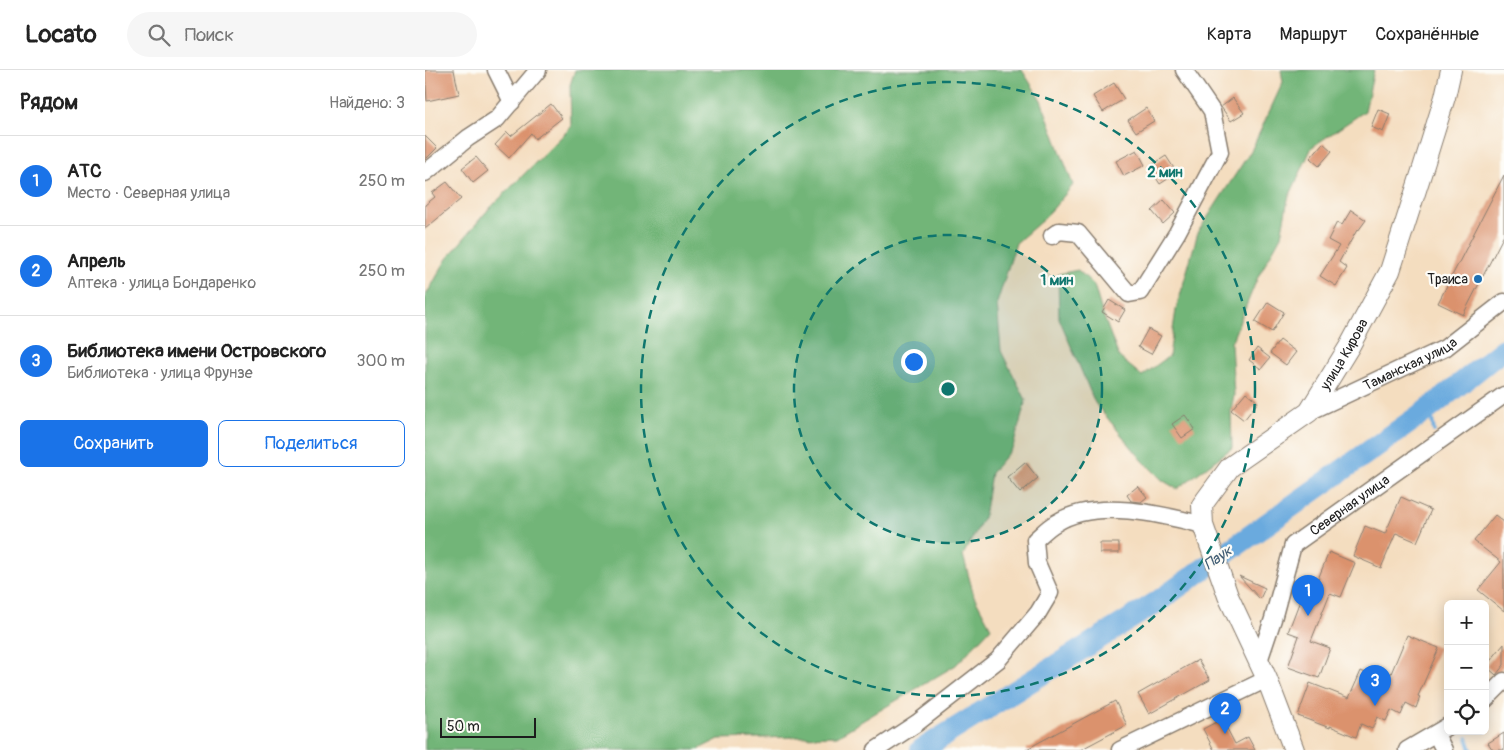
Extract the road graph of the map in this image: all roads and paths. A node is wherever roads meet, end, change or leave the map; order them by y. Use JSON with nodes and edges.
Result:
{"nodes":[{"id":1,"x":496,"y":70,"type":"edge"},
{"id":2,"x":538,"y":70,"type":"edge"},
{"id":3,"x":1184,"y":70,"type":"edge"},
{"id":4,"x":1451,"y":70,"type":"edge"},
{"id":5,"x":512,"y":102,"type":"junction"},
{"id":6,"x":425,"y":173,"type":"edge"},
{"id":7,"x":1052,"y":236,"type":"dead end"},
{"id":8,"x":1504,"y":302,"type":"edge"},
{"id":9,"x":1504,"y":395,"type":"edge"},
{"id":10,"x":1309,"y":412,"type":"junction"},
{"id":11,"x":1203,"y":525,"type":"junction"},
{"id":12,"x":1259,"y":661,"type":"junction"},
{"id":13,"x":1267,"y":679,"type":"junction"},
{"id":14,"x":1504,"y":681,"type":"edge"},
{"id":15,"x":1489,"y":696,"type":"edge"},
{"id":16,"x":1442,"y":730,"type":"edge"},
{"id":17,"x":877,"y":750,"type":"edge"},
{"id":18,"x":1119,"y":750,"type":"edge"},
{"id":19,"x":1294,"y":750,"type":"edge"},
{"id":20,"x":1407,"y":750,"type":"edge"},
{"id":21,"x":1444,"y":750,"type":"edge"}],
"edges":[{"from":1,"to":5,"type":"street"},
{"from":2,"to":5,"type":"street"},
{"from":3,"to":7,"type":"street"},
{"from":4,"to":10,"type":"main road","name":"улица Кирова"},
{"from":5,"to":6,"type":"street"},
{"from":8,"to":10,"type":"street","name":"Таманская улица"},
{"from":9,"to":12,"type":"street","name":"Северная улица"},
{"from":10,"to":11,"type":"main road","name":"улица Кирова"},
{"from":11,"to":12,"type":"main road","name":"улица Кирова"},
{"from":11,"to":17,"type":"street"},
{"from":12,"to":13,"type":"main road","name":"улица Кирова"},
{"from":13,"to":18,"type":"street"},
{"from":13,"to":19,"type":"main road","name":"улица Кирова"},
{"from":14,"to":15,"type":"street"},
{"from":16,"to":20,"type":"street"},
{"from":16,"to":21,"type":"street"}]}
